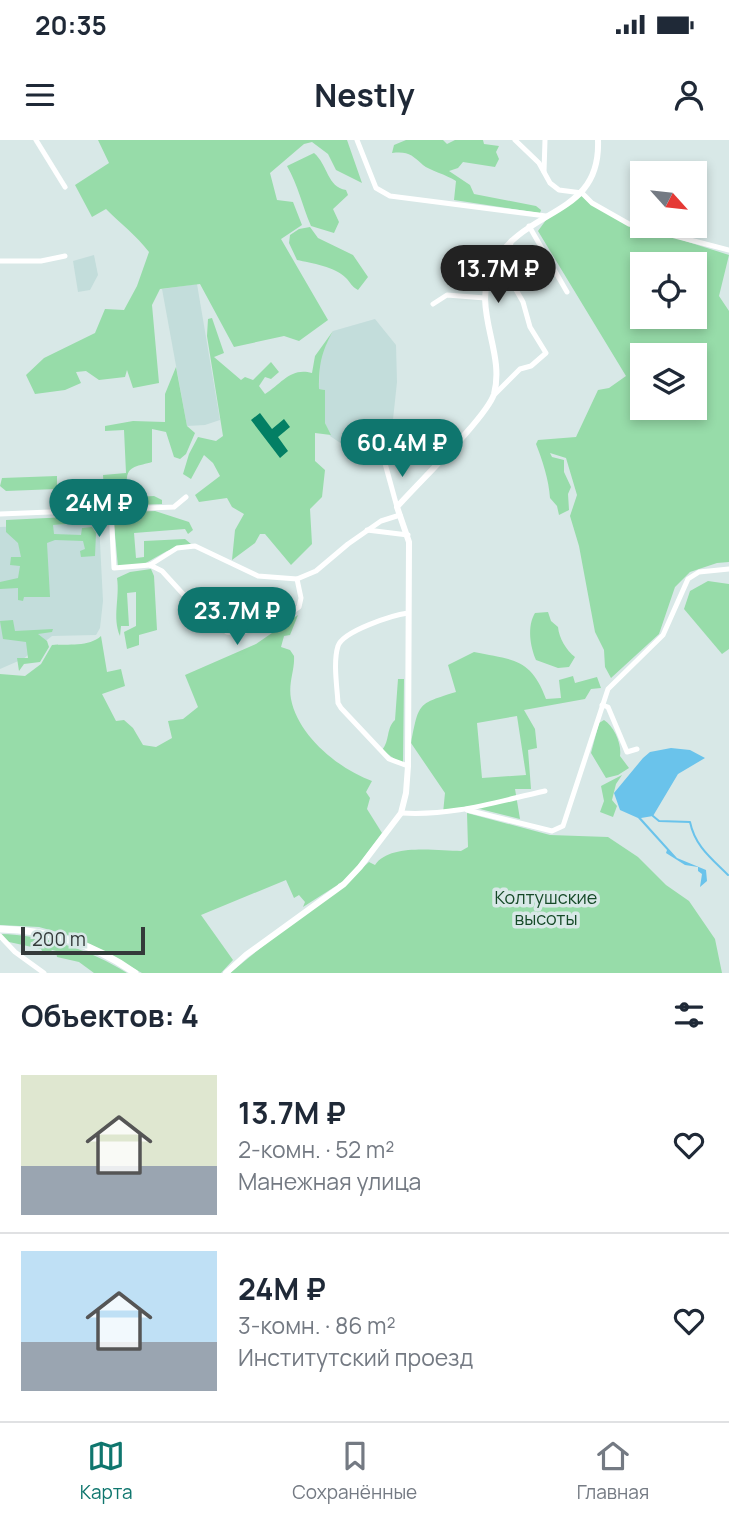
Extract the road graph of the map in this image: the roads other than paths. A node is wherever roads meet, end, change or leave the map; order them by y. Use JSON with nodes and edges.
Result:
{"nodes":[{"id":1,"x":37,"y":140,"type":"edge"},
{"id":2,"x":357,"y":140,"type":"edge"},
{"id":3,"x":515,"y":140,"type":"edge"},
{"id":4,"x":545,"y":140,"type":"edge"},
{"id":5,"x":598,"y":140,"type":"edge"},
{"id":6,"x":544,"y":172,"type":"junction"},
{"id":7,"x":65,"y":187,"type":"dead end"},
{"id":8,"x":582,"y":193,"type":"junction"},
{"id":9,"x":546,"y":216,"type":"junction"},
{"id":10,"x":528,"y":226,"type":"junction"},
{"id":11,"x":511,"y":241,"type":"junction"},
{"id":12,"x":729,"y":250,"type":"edge"},
{"id":13,"x":65,"y":256,"type":"dead end"},
{"id":14,"x":0,"y":261,"type":"edge"},
{"id":15,"x":567,"y":292,"type":"dead end"},
{"id":16,"x":485,"y":298,"type":"junction"},
{"id":17,"x":433,"y":304,"type":"dead end"},
{"id":18,"x":492,"y":399,"type":"junction"},
{"id":19,"x":383,"y":456,"type":"dead end"},
{"id":20,"x":186,"y":497,"type":"dead end"},
{"id":21,"x":397,"y":507,"type":"junction"},
{"id":22,"x":111,"y":509,"type":"junction"},
{"id":23,"x":0,"y":514,"type":"edge"},
{"id":24,"x":400,"y":515,"type":"junction"},
{"id":25,"x":368,"y":530,"type":"junction"},
{"id":26,"x":408,"y":535,"type":"junction"},
{"id":27,"x":150,"y":565,"type":"junction"},
{"id":28,"x":729,"y":569,"type":"edge"},
{"id":29,"x":297,"y":579,"type":"junction"},
{"id":30,"x":408,"y":613,"type":"junction"},
{"id":31,"x":602,"y":705,"type":"junction"},
{"id":32,"x":637,"y":749,"type":"dead end"},
{"id":33,"x":408,"y":766,"type":"junction"},
{"id":34,"x":545,"y":791,"type":"dead end"},
{"id":35,"x":467,"y":810,"type":"junction"},
{"id":36,"x":401,"y":813,"type":"junction"},
{"id":37,"x":0,"y":929,"type":"edge"},
{"id":38,"x":0,"y":936,"type":"edge"},
{"id":39,"x":44,"y":973,"type":"edge"},
{"id":40,"x":135,"y":973,"type":"edge"},
{"id":41,"x":226,"y":973,"type":"edge"}],
"edges":[{"from":1,"to":7,"type":"street"},
{"from":2,"to":9,"type":"street"},
{"from":3,"to":6,"type":"street"},
{"from":4,"to":6,"type":"street"},
{"from":5,"to":8,"type":"street"},
{"from":6,"to":8,"type":"street"},
{"from":8,"to":9,"type":"street"},
{"from":8,"to":12,"type":"street"},
{"from":9,"to":10,"type":"street"},
{"from":10,"to":11,"type":"street"},
{"from":10,"to":15,"type":"street"},
{"from":11,"to":16,"type":"street"},
{"from":11,"to":18,"type":"street"},
{"from":13,"to":14,"type":"street"},
{"from":16,"to":17,"type":"street"},
{"from":16,"to":18,"type":"street"},
{"from":18,"to":21,"type":"street"},
{"from":19,"to":21,"type":"street"},
{"from":20,"to":22,"type":"street"},
{"from":21,"to":24,"type":"street"},
{"from":22,"to":23,"type":"street"},
{"from":22,"to":27,"type":"street"},
{"from":24,"to":25,"type":"street"},
{"from":24,"to":26,"type":"street"},
{"from":25,"to":26,"type":"street"},
{"from":25,"to":29,"type":"street"},
{"from":26,"to":30,"type":"street"},
{"from":27,"to":29,"type":"street"},
{"from":27,"to":29,"type":"street"},
{"from":28,"to":31,"type":"street"},
{"from":30,"to":33,"type":"street"},
{"from":30,"to":33,"type":"street"},
{"from":31,"to":32,"type":"street"},
{"from":31,"to":35,"type":"street"},
{"from":33,"to":36,"type":"street"},
{"from":34,"to":35,"type":"street"},
{"from":35,"to":36,"type":"street"},
{"from":36,"to":41,"type":"street"},
{"from":37,"to":40,"type":"main road"},
{"from":38,"to":39,"type":"street"}]}
